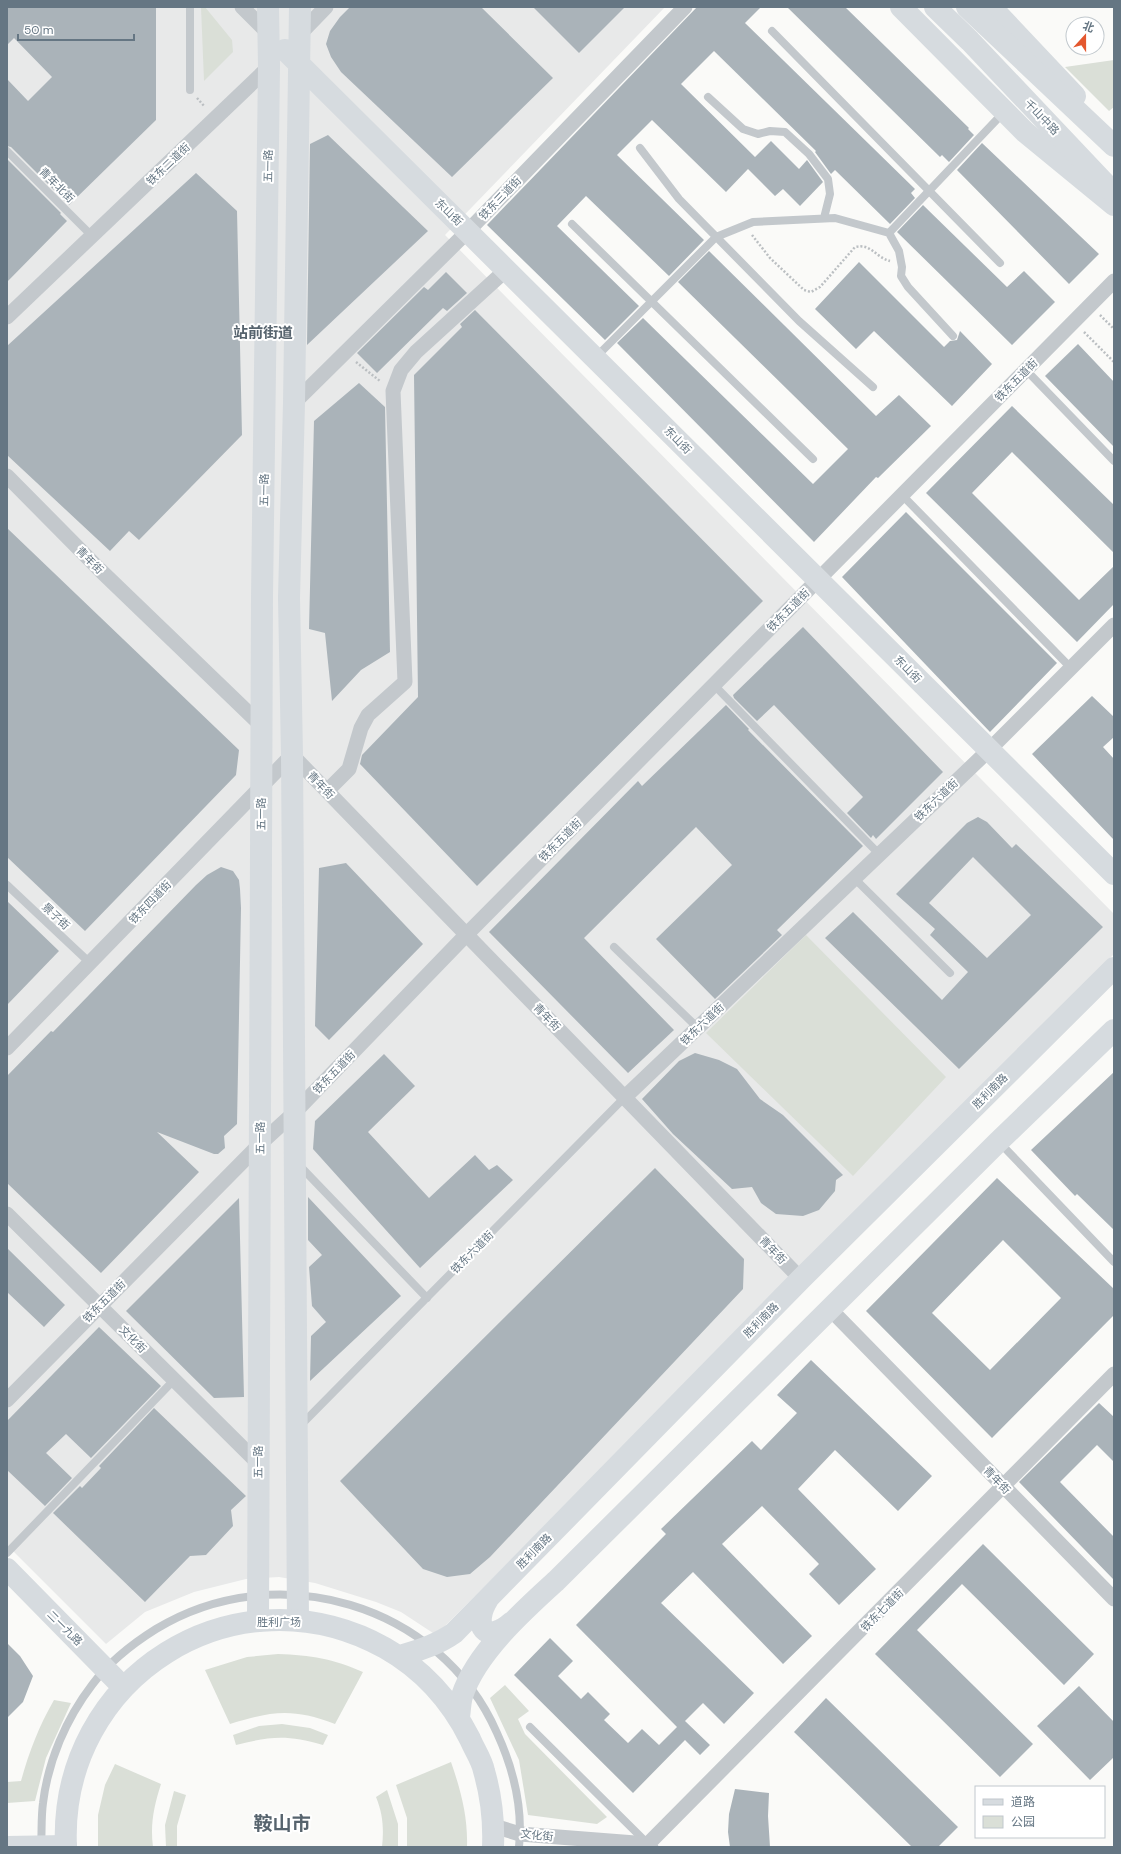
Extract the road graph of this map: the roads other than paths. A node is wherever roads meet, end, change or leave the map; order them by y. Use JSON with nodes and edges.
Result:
{"nodes":[{"id":1,"x":190,"y":7,"type":"edge"},
{"id":2,"x":242,"y":7,"type":"edge"},
{"id":3,"x":268,"y":7,"type":"edge"},
{"id":4,"x":300,"y":7,"type":"edge"},
{"id":5,"x":326,"y":7,"type":"edge"},
{"id":6,"x":686,"y":7,"type":"edge"},
{"id":7,"x":901,"y":7,"type":"edge"},
{"id":8,"x":935,"y":7,"type":"edge"},
{"id":9,"x":967,"y":7,"type":"edge"},
{"id":10,"x":987,"y":15,"type":"edge"},
{"id":11,"x":772,"y":31,"type":"dead end"},
{"id":12,"x":268,"y":32,"type":"junction"},
{"id":13,"x":301,"y":33,"type":"junction"},
{"id":14,"x":285,"y":50,"type":"junction"},
{"id":15,"x":269,"y":67,"type":"junction"},
{"id":16,"x":300,"y":67,"type":"junction"},
{"id":17,"x":190,"y":90,"type":"road end"},
{"id":18,"x":708,"y":97,"type":"dead end"},
{"id":19,"x":1004,"y":111,"type":"junction"},
{"id":20,"x":1114,"y":138,"type":"edge"},
{"id":21,"x":1114,"y":146,"type":"edge"},
{"id":22,"x":640,"y":148,"type":"dead end"},
{"id":23,"x":7,"y":151,"type":"edge"},
{"id":24,"x":930,"y":190,"type":"junction"},
{"id":25,"x":1114,"y":193,"type":"edge"},
{"id":26,"x":1114,"y":205,"type":"edge"},
{"id":27,"x":824,"y":218,"type":"junction"},
{"id":28,"x":572,"y":224,"type":"dead end"},
{"id":29,"x":468,"y":231,"type":"junction"},
{"id":30,"x":889,"y":233,"type":"junction"},
{"id":31,"x":92,"y":236,"type":"junction"},
{"id":32,"x":716,"y":237,"type":"junction"},
{"id":33,"x":1000,"y":263,"type":"dead end"},
{"id":34,"x":507,"y":269,"type":"junction"},
{"id":35,"x":1114,"y":281,"type":"edge"},
{"id":36,"x":651,"y":302,"type":"junction"},
{"id":37,"x":7,"y":317,"type":"edge"},
{"id":38,"x":953,"y":336,"type":"dead end"},
{"id":39,"x":596,"y":358,"type":"junction"},
{"id":40,"x":1026,"y":370,"type":"junction"},
{"id":41,"x":873,"y":387,"type":"dead end"},
{"id":42,"x":294,"y":403,"type":"junction"},
{"id":43,"x":813,"y":459,"type":"dead end"},
{"id":44,"x":1114,"y":461,"type":"edge"},
{"id":45,"x":7,"y":476,"type":"edge"},
{"id":46,"x":902,"y":495,"type":"junction"},
{"id":47,"x":818,"y":579,"type":"junction"},
{"id":48,"x":1114,"y":625,"type":"edge"},
{"id":49,"x":1071,"y":668,"type":"junction"},
{"id":50,"x":714,"y":684,"type":"junction"},
{"id":51,"x":262,"y":726,"type":"junction"},
{"id":52,"x":989,"y":750,"type":"junction"},
{"id":53,"x":292,"y":755,"type":"junction"},
{"id":54,"x":261,"y":786,"type":"junction"},
{"id":55,"x":326,"y":791,"type":"junction"},
{"id":56,"x":879,"y":854,"type":"junction"},
{"id":57,"x":1114,"y":874,"type":"edge"},
{"id":58,"x":854,"y":878,"type":"junction"},
{"id":59,"x":7,"y":885,"type":"edge"},
{"id":60,"x":467,"y":934,"type":"junction"},
{"id":61,"x":614,"y":947,"type":"dead end"},
{"id":62,"x":90,"y":963,"type":"junction"},
{"id":63,"x":1114,"y":968,"type":"edge"},
{"id":64,"x":950,"y":972,"type":"dead end"},
{"id":65,"x":698,"y":1028,"type":"junction"},
{"id":66,"x":1114,"y":1030,"type":"edge"},
{"id":67,"x":7,"y":1048,"type":"edge"},
{"id":68,"x":625,"y":1097,"type":"junction"},
{"id":69,"x":295,"y":1112,"type":"junction"},
{"id":70,"x":998,"y":1142,"type":"junction"},
{"id":71,"x":260,"y":1144,"type":"junction"},
{"id":72,"x":295,"y":1161,"type":"junction"},
{"id":73,"x":7,"y":1214,"type":"edge"},
{"id":74,"x":1114,"y":1262,"type":"edge"},
{"id":75,"x":801,"y":1279,"type":"junction"},
{"id":76,"x":427,"y":1298,"type":"junction"},
{"id":77,"x":99,"y":1306,"type":"junction"},
{"id":78,"x":831,"y":1310,"type":"junction"},
{"id":79,"x":1113,"y":1377,"type":"edge"},
{"id":80,"x":174,"y":1380,"type":"junction"},
{"id":81,"x":7,"y":1400,"type":"edge"},
{"id":82,"x":297,"y":1430,"type":"junction"},
{"id":83,"x":258,"y":1464,"type":"junction"},
{"id":84,"x":1004,"y":1487,"type":"junction"},
{"id":85,"x":7,"y":1553,"type":"edge"},
{"id":86,"x":7,"y":1569,"type":"edge"},
{"id":87,"x":298,"y":1594,"type":"junction"},
{"id":88,"x":258,"y":1595,"type":"junction"},
{"id":89,"x":488,"y":1598,"type":"junction"},
{"id":90,"x":1114,"y":1599,"type":"edge"},
{"id":91,"x":523,"y":1611,"type":"junction"},
{"id":92,"x":298,"y":1620,"type":"junction"},
{"id":93,"x":258,"y":1621,"type":"junction"},
{"id":94,"x":431,"y":1647,"type":"junction"},
{"id":95,"x":400,"y":1656,"type":"junction"},
{"id":96,"x":106,"y":1669,"type":"junction"},
{"id":97,"x":468,"y":1684,"type":"junction"},
{"id":98,"x":123,"y":1687,"type":"junction"},
{"id":99,"x":460,"y":1717,"type":"junction"},
{"id":100,"x":530,"y":1727,"type":"dead end"},
{"id":101,"x":494,"y":1837,"type":"edge"},
{"id":102,"x":519,"y":1840,"type":"edge"},
{"id":103,"x":620,"y":1844,"type":"edge"},
{"id":104,"x":41,"y":1846,"type":"edge"},
{"id":105,"x":66,"y":1846,"type":"edge"},
{"id":106,"x":649,"y":1846,"type":"edge"},
{"id":107,"x":7,"y":1847,"type":"edge"}],
"edges":[{"from":1,"to":17,"type":"lane"},
{"from":2,"to":12,"type":"street","name":"东山街"},
{"from":3,"to":12,"type":"main road","name":"五一路"},
{"from":4,"to":13,"type":"main road"},
{"from":5,"to":13,"type":"street","name":"铁东二道街"},
{"from":6,"to":29,"type":"street","name":"铁东三道街"},
{"from":7,"to":19,"type":"main road"},
{"from":8,"to":25,"type":"main road","name":"千山中路"},
{"from":9,"to":10,"type":"main road"},
{"from":10,"to":20,"type":"main road"},
{"from":10,"to":21,"type":"main road"},
{"from":11,"to":24,"type":"lane"},
{"from":12,"to":14,"type":"street","name":"东山街"},
{"from":12,"to":15,"type":"main road","name":"五一路"},
{"from":13,"to":14,"type":"street","name":"铁东二道街"},
{"from":13,"to":16,"type":"main road"},
{"from":14,"to":15,"type":"street","name":"铁东二道街"},
{"from":14,"to":16,"type":"main road","name":"东山街"},
{"from":15,"to":31,"type":"street","name":"铁东二道街"},
{"from":15,"to":51,"type":"main road","name":"五一路"},
{"from":16,"to":29,"type":"main road","name":"东山街"},
{"from":16,"to":42,"type":"main road"},
{"from":18,"to":27,"type":"lane"},
{"from":19,"to":24,"type":"lane"},
{"from":19,"to":26,"type":"main road"},
{"from":22,"to":32,"type":"lane"},
{"from":23,"to":31,"type":"lane","name":"青年北街"},
{"from":24,"to":30,"type":"lane"},
{"from":24,"to":33,"type":"lane"},
{"from":27,"to":30,"type":"lane"},
{"from":27,"to":32,"type":"lane"},
{"from":28,"to":36,"type":"lane"},
{"from":29,"to":34,"type":"main road","name":"东山街"},
{"from":29,"to":42,"type":"street","name":"铁东三道街"},
{"from":30,"to":38,"type":"lane"},
{"from":31,"to":37,"type":"street","name":"铁东二道街"},
{"from":32,"to":36,"type":"lane"},
{"from":32,"to":41,"type":"lane"},
{"from":34,"to":39,"type":"main road","name":"东山街"},
{"from":34,"to":55,"type":"street"},
{"from":35,"to":40,"type":"street","name":"铁东五道街"},
{"from":36,"to":39,"type":"lane"},
{"from":36,"to":43,"type":"lane"},
{"from":39,"to":47,"type":"main road","name":"东山街"},
{"from":40,"to":44,"type":"lane"},
{"from":40,"to":46,"type":"street","name":"铁东五道街"},
{"from":42,"to":53,"type":"main road"},
{"from":45,"to":51,"type":"street","name":"青年街"},
{"from":46,"to":47,"type":"street","name":"铁东五道街"},
{"from":46,"to":49,"type":"lane"},
{"from":47,"to":50,"type":"street","name":"铁东五道街"},
{"from":47,"to":52,"type":"main road","name":"东山街"},
{"from":48,"to":49,"type":"street","name":"铁东六道街"},
{"from":49,"to":52,"type":"street","name":"铁东六道街"},
{"from":50,"to":56,"type":"lane"},
{"from":50,"to":60,"type":"street","name":"铁东五道街"},
{"from":51,"to":54,"type":"main road","name":"五一路"},
{"from":52,"to":56,"type":"street","name":"铁东六道街"},
{"from":52,"to":57,"type":"main road","name":"东山街"},
{"from":53,"to":54,"type":"street","name":"铁东四道街"},
{"from":53,"to":55,"type":"street","name":"青年街"},
{"from":53,"to":69,"type":"main road"},
{"from":54,"to":62,"type":"street","name":"铁东四道街"},
{"from":54,"to":71,"type":"main road","name":"五一路"},
{"from":55,"to":60,"type":"street","name":"青年街"},
{"from":56,"to":58,"type":"street","name":"铁东六道街"},
{"from":58,"to":64,"type":"lane"},
{"from":58,"to":65,"type":"street","name":"铁东六道街"},
{"from":59,"to":62,"type":"lane","name":"景子街"},
{"from":60,"to":68,"type":"street","name":"青年街"},
{"from":60,"to":69,"type":"street","name":"铁东五道街"},
{"from":61,"to":65,"type":"lane"},
{"from":62,"to":67,"type":"street","name":"铁东四道街"},
{"from":63,"to":75,"type":"main road","name":"胜利南路"},
{"from":65,"to":68,"type":"street","name":"铁东六道街"},
{"from":66,"to":70,"type":"main road"},
{"from":68,"to":75,"type":"street","name":"青年街"},
{"from":68,"to":76,"type":"lane","name":"铁东六道街"},
{"from":69,"to":71,"type":"street","name":"铁东五道街"},
{"from":69,"to":72,"type":"main road"},
{"from":70,"to":74,"type":"lane"},
{"from":70,"to":78,"type":"main road"},
{"from":71,"to":77,"type":"street","name":"铁东五道街"},
{"from":71,"to":83,"type":"main road","name":"五一路"},
{"from":72,"to":76,"type":"lane"},
{"from":72,"to":82,"type":"main road"},
{"from":73,"to":77,"type":"street","name":"文化街"},
{"from":75,"to":89,"type":"main road","name":"胜利南路"},
{"from":76,"to":82,"type":"lane","name":"铁东六道街"},
{"from":77,"to":80,"type":"street","name":"文化街"},
{"from":77,"to":81,"type":"street","name":"铁东五道街"},
{"from":78,"to":84,"type":"street","name":"青年街"},
{"from":78,"to":91,"type":"main road"},
{"from":79,"to":84,"type":"street","name":"铁东七道街"},
{"from":80,"to":83,"type":"street","name":"文化街"},
{"from":80,"to":85,"type":"lane"},
{"from":82,"to":87,"type":"main road"},
{"from":83,"to":88,"type":"main road","name":"五一路"},
{"from":84,"to":90,"type":"street","name":"青年街"},
{"from":84,"to":106,"type":"street","name":"铁东七道街"},
{"from":86,"to":96,"type":"main road","name":"二一九路"},
{"from":87,"to":88,"type":"lane"},
{"from":87,"to":92,"type":"main road"},
{"from":87,"to":94,"type":"lane"},
{"from":88,"to":93,"type":"main road","name":"五一路"},
{"from":88,"to":96,"type":"lane"},
{"from":89,"to":91,"type":"main road"},
{"from":89,"to":94,"type":"main road","name":"胜利南路"},
{"from":91,"to":97,"type":"main road"},
{"from":92,"to":93,"type":"main road","name":"胜利广场"},
{"from":92,"to":95,"type":"main road","name":"胜利广场"},
{"from":93,"to":98,"type":"main road","name":"胜利广场"},
{"from":94,"to":95,"type":"main road","name":"胜利南路"},
{"from":94,"to":97,"type":"lane"},
{"from":95,"to":99,"type":"main road","name":"胜利广场"},
{"from":96,"to":98,"type":"main road","name":"二一九路"},
{"from":96,"to":104,"type":"lane"},
{"from":97,"to":99,"type":"main road"},
{"from":97,"to":102,"type":"lane"},
{"from":98,"to":105,"type":"main road","name":"胜利广场"},
{"from":99,"to":101,"type":"main road","name":"胜利广场"},
{"from":100,"to":106,"type":"lane"},
{"from":101,"to":102,"type":"street","name":"文化街"},
{"from":102,"to":103,"type":"street","name":"文化街"},
{"from":103,"to":106,"type":"street","name":"文化街"},
{"from":104,"to":105,"type":"main road"},
{"from":104,"to":107,"type":"main road"}]}
